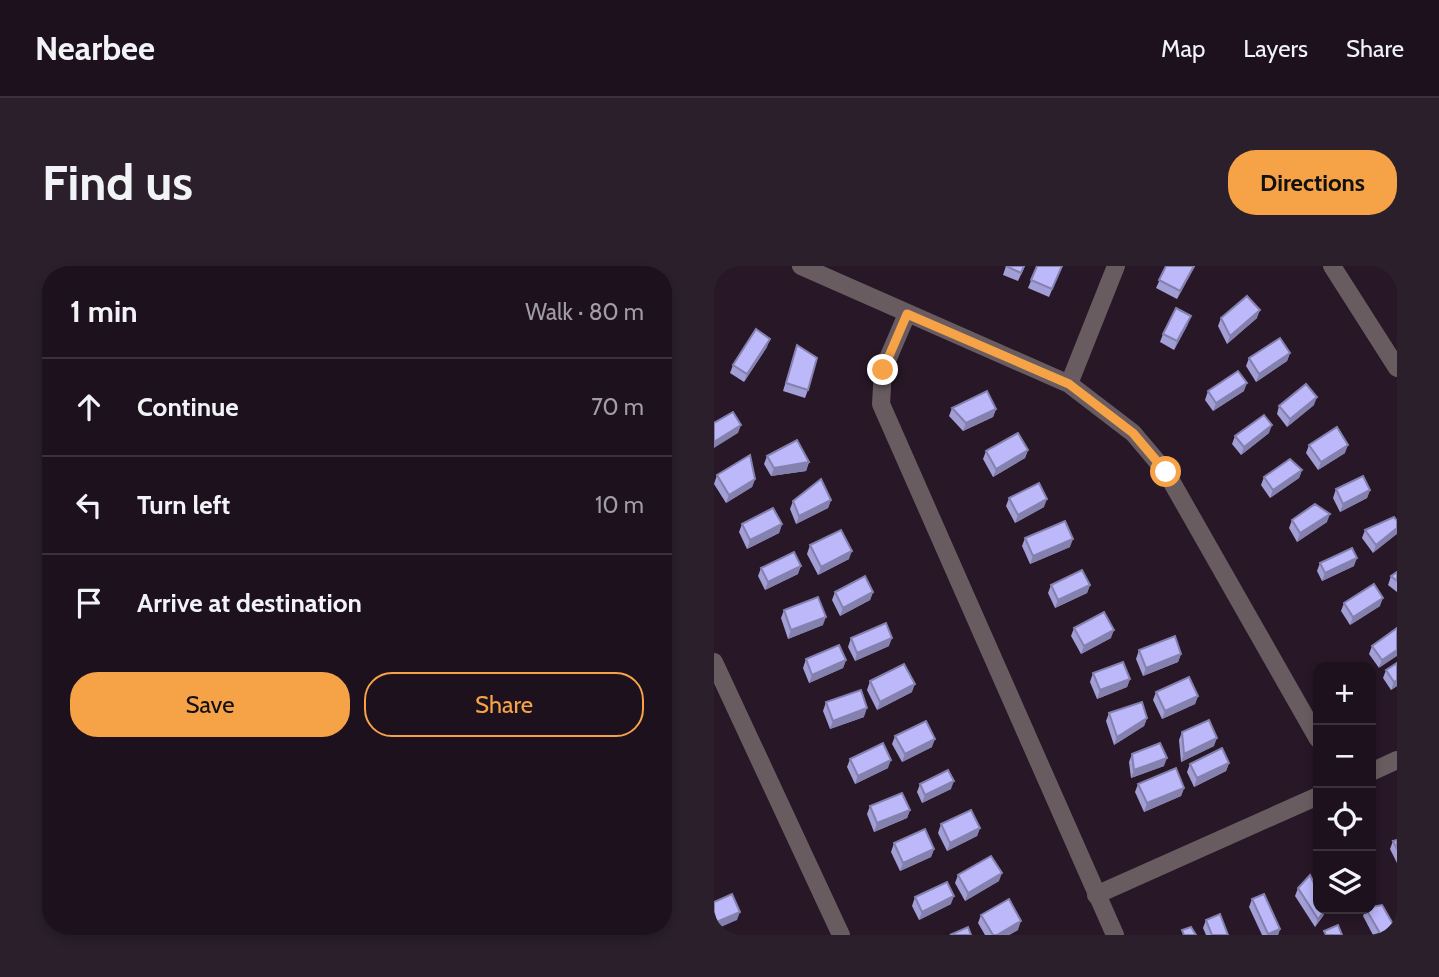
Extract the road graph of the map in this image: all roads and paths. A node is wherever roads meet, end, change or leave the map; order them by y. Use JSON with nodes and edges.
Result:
{"nodes":[{"id":1,"x":801,"y":266,"type":"edge"},
{"id":2,"x":1116,"y":266,"type":"edge"},
{"id":3,"x":1332,"y":266,"type":"edge"},
{"id":4,"x":907,"y":314,"type":"junction"},
{"id":5,"x":1397,"y":368,"type":"edge"},
{"id":6,"x":1069,"y":384,"type":"junction"},
{"id":7,"x":714,"y":662,"type":"edge"},
{"id":8,"x":1313,"y":730,"type":"edge"},
{"id":9,"x":1397,"y":760,"type":"edge"},
{"id":10,"x":1376,"y":770,"type":"edge"},
{"id":11,"x":1313,"y":798,"type":"edge"},
{"id":12,"x":1096,"y":895,"type":"junction"},
{"id":13,"x":841,"y":935,"type":"edge"},
{"id":14,"x":1115,"y":935,"type":"edge"}],
"edges":[{"from":1,"to":4,"type":"street"},
{"from":2,"to":6,"type":"street"},
{"from":3,"to":5,"type":"street"},
{"from":4,"to":6,"type":"street"},
{"from":4,"to":12,"type":"street"},
{"from":6,"to":8,"type":"street"},
{"from":7,"to":13,"type":"street"},
{"from":9,"to":10,"type":"street"},
{"from":11,"to":12,"type":"street"},
{"from":12,"to":14,"type":"street"}]}
